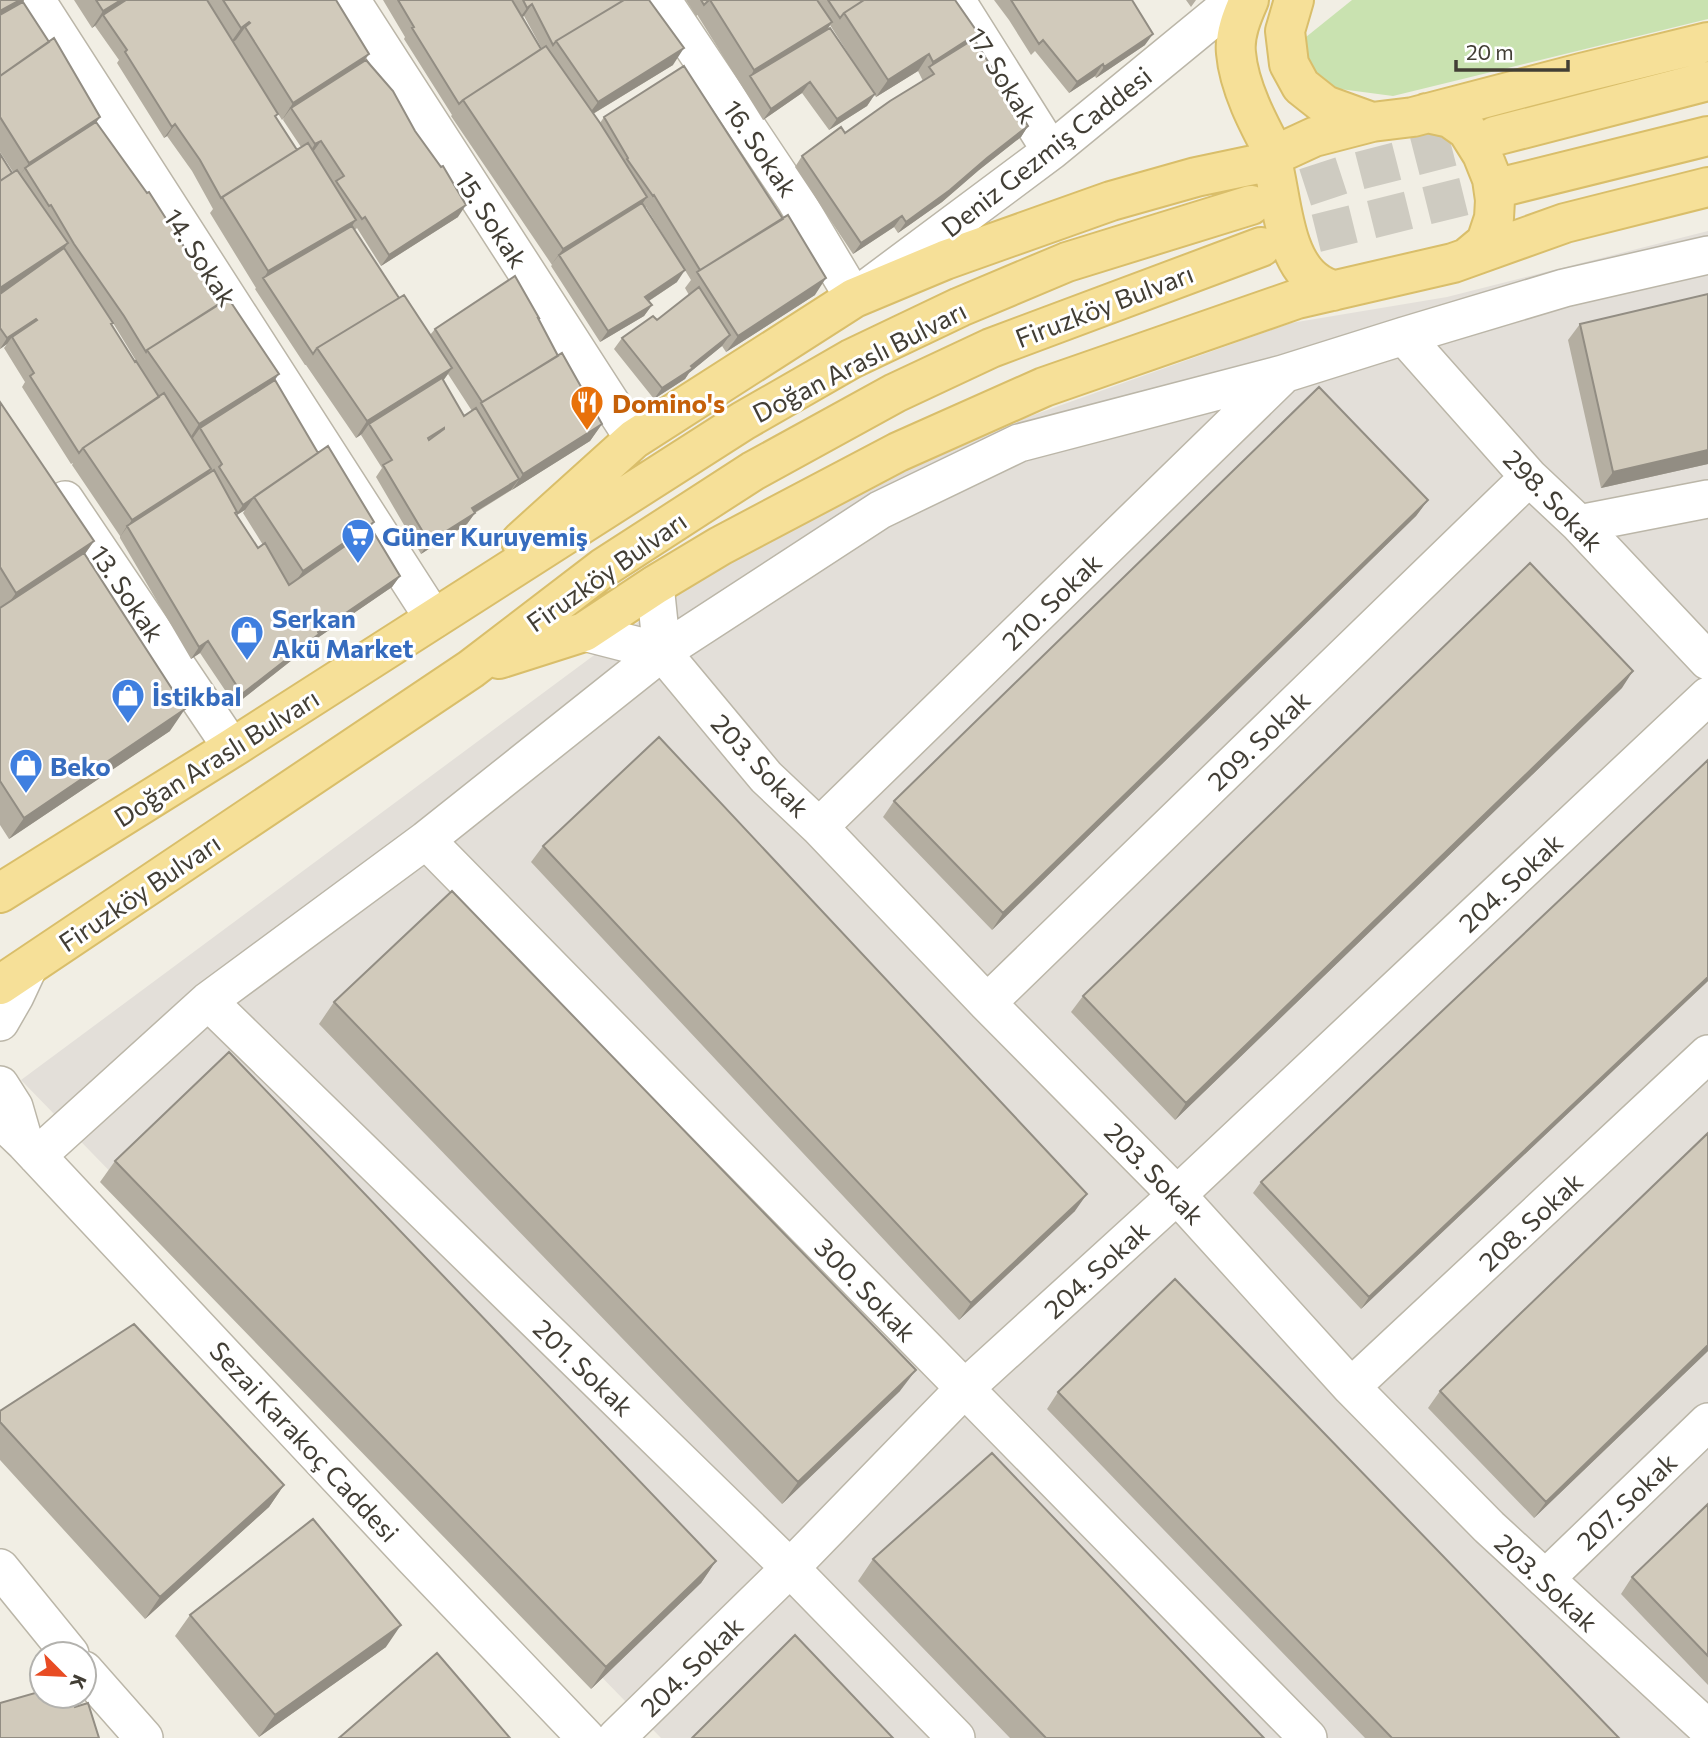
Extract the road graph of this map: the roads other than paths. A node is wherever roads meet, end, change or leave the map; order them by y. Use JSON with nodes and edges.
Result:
{"nodes":[{"id":1,"x":36,"y":0,"type":"edge"},
{"id":2,"x":351,"y":0,"type":"edge"},
{"id":3,"x":662,"y":0,"type":"edge"},
{"id":4,"x":956,"y":0,"type":"edge"},
{"id":5,"x":1235,"y":0,"type":"edge"},
{"id":6,"x":1249,"y":0,"type":"edge"},
{"id":7,"x":1294,"y":0,"type":"edge"},
{"id":8,"x":1708,"y":42,"type":"edge"},
{"id":9,"x":1708,"y":81,"type":"edge"},
{"id":10,"x":1427,"y":113,"type":"junction"},
{"id":11,"x":1372,"y":122,"type":"junction"},
{"id":12,"x":1495,"y":136,"type":"tunnel mouth"},
{"id":13,"x":1708,"y":136,"type":"edge"},
{"id":14,"x":1051,"y":150,"type":"junction"},
{"id":15,"x":1273,"y":158,"type":"junction"},
{"id":16,"x":1506,"y":186,"type":"tunnel mouth"},
{"id":17,"x":1708,"y":187,"type":"edge"},
{"id":18,"x":1251,"y":205,"type":"tunnel mouth"},
{"id":19,"x":1261,"y":247,"type":"tunnel mouth"},
{"id":20,"x":1708,"y":255,"type":"edge"},
{"id":21,"x":1468,"y":257,"type":"junction"},
{"id":22,"x":1332,"y":291,"type":"junction"},
{"id":23,"x":855,"y":298,"type":"junction"},
{"id":24,"x":1404,"y":335,"type":"junction"},
{"id":25,"x":1283,"y":374,"type":"junction"},
{"id":26,"x":634,"y":439,"type":"junction"},
{"id":27,"x":46,"y":473,"type":"edge"},
{"id":28,"x":1529,"y":477,"type":"junction"},
{"id":29,"x":1708,"y":499,"type":"edge"},
{"id":30,"x":1579,"y":524,"type":"junction"},
{"id":31,"x":655,"y":585,"type":"junction"},
{"id":32,"x":434,"y":619,"type":"junction"},
{"id":33,"x":584,"y":632,"type":"junction"},
{"id":34,"x":662,"y":652,"type":"junction"},
{"id":35,"x":1708,"y":662,"type":"edge"},
{"id":36,"x":471,"y":669,"type":"junction"},
{"id":37,"x":1708,"y":696,"type":"edge"},
{"id":38,"x":232,"y":748,"type":"junction"},
{"id":39,"x":819,"y":827,"type":"junction"},
{"id":40,"x":426,"y":840,"type":"junction"},
{"id":41,"x":1,"y":891,"type":"edge"},
{"id":42,"x":14,"y":975,"type":"edge"},
{"id":43,"x":208,"y":1001,"type":"junction"},
{"id":44,"x":987,"y":1003,"type":"junction"},
{"id":45,"x":0,"y":1021,"type":"edge"},
{"id":46,"x":1708,"y":1054,"type":"edge"},
{"id":47,"x":0,"y":1086,"type":"edge"},
{"id":48,"x":21,"y":1139,"type":"edge"},
{"id":49,"x":1177,"y":1195,"type":"junction"},
{"id":50,"x":1351,"y":1387,"type":"junction"},
{"id":51,"x":964,"y":1389,"type":"junction"},
{"id":52,"x":1708,"y":1422,"type":"edge"},
{"id":53,"x":0,"y":1568,"type":"edge"},
{"id":54,"x":790,"y":1568,"type":"junction"},
{"id":55,"x":1545,"y":1579,"type":"junction"},
{"id":56,"x":59,"y":1640,"type":"edge"},
{"id":57,"x":98,"y":1686,"type":"edge"},
{"id":58,"x":1708,"y":1729,"type":"edge"},
{"id":59,"x":144,"y":1738,"type":"edge"},
{"id":60,"x":586,"y":1738,"type":"edge"},
{"id":61,"x":616,"y":1738,"type":"edge"},
{"id":62,"x":956,"y":1738,"type":"edge"},
{"id":63,"x":1308,"y":1738,"type":"edge"}],
"edges":[{"from":1,"to":32,"type":"street","name":"14. Sokak"},
{"from":2,"to":26,"type":"street","name":"15. Sokak"},
{"from":3,"to":23,"type":"street","name":"16. Sokak"},
{"from":4,"to":14,"type":"street","name":"17. Sokak"},
{"from":5,"to":14,"type":"street","name":"Deniz Gezmiş Caddesi"},
{"from":6,"to":15,"type":"main road"},
{"from":7,"to":11,"type":"main road"},
{"from":8,"to":10,"type":"main road"},
{"from":9,"to":12,"type":"main road"},
{"from":10,"to":11,"type":"main road"},
{"from":10,"to":21,"type":"main road"},
{"from":11,"to":15,"type":"main road"},
{"from":13,"to":16,"type":"main road"},
{"from":14,"to":23,"type":"street","name":"Deniz Gezmiş Caddesi"},
{"from":15,"to":22,"type":"main road"},
{"from":15,"to":23,"type":"main road"},
{"from":17,"to":21,"type":"main road"},
{"from":18,"to":32,"type":"main road","name":"Doğan Araslı Bulvarı"},
{"from":19,"to":36,"type":"main road","name":"Firuzköy Bulvarı"},
{"from":20,"to":24,"type":"street"},
{"from":21,"to":22,"type":"main road"},
{"from":22,"to":31,"type":"main road"},
{"from":23,"to":26,"type":"main road"},
{"from":24,"to":25,"type":"street"},
{"from":24,"to":28,"type":"street","name":"298. Sokak"},
{"from":25,"to":34,"type":"street"},
{"from":25,"to":39,"type":"street","name":"210. Sokak"},
{"from":26,"to":32,"type":"main road"},
{"from":27,"to":38,"type":"street","name":"13. Sokak"},
{"from":28,"to":30,"type":"street","name":"298. Sokak"},
{"from":28,"to":44,"type":"street","name":"209. Sokak"},
{"from":29,"to":30,"type":"street"},
{"from":30,"to":35,"type":"street","name":"298. Sokak"},
{"from":31,"to":33,"type":"main road"},
{"from":31,"to":34,"type":"street"},
{"from":32,"to":38,"type":"main road","name":"Doğan Araslı Bulvarı"},
{"from":33,"to":34,"type":"street"},
{"from":33,"to":36,"type":"main road"},
{"from":34,"to":39,"type":"street","name":"203. Sokak"},
{"from":34,"to":40,"type":"street"},
{"from":36,"to":42,"type":"main road","name":"Firuzköy Bulvarı"},
{"from":37,"to":49,"type":"street","name":"204. Sokak"},
{"from":38,"to":41,"type":"main road","name":"Doğan Araslı Bulvarı"},
{"from":39,"to":44,"type":"street","name":"203. Sokak"},
{"from":40,"to":43,"type":"street"},
{"from":40,"to":51,"type":"street","name":"300. Sokak"},
{"from":42,"to":45,"type":"street"},
{"from":43,"to":48,"type":"street"},
{"from":43,"to":54,"type":"street","name":"201. Sokak"},
{"from":44,"to":49,"type":"street","name":"203. Sokak"},
{"from":46,"to":50,"type":"street","name":"208. Sokak"},
{"from":47,"to":48,"type":"street"},
{"from":48,"to":60,"type":"street","name":"Sezai Karakoç Caddesi"},
{"from":49,"to":50,"type":"street","name":"203. Sokak"},
{"from":49,"to":51,"type":"street","name":"204. Sokak"},
{"from":50,"to":55,"type":"street","name":"203. Sokak"},
{"from":51,"to":54,"type":"street","name":"204. Sokak"},
{"from":51,"to":63,"type":"street","name":"300. Sokak"},
{"from":52,"to":55,"type":"street","name":"207. Sokak"},
{"from":53,"to":56,"type":"street"},
{"from":54,"to":61,"type":"street","name":"204. Sokak"},
{"from":54,"to":62,"type":"street","name":"201. Sokak"},
{"from":55,"to":58,"type":"street","name":"203. Sokak"},
{"from":57,"to":59,"type":"street"}]}
